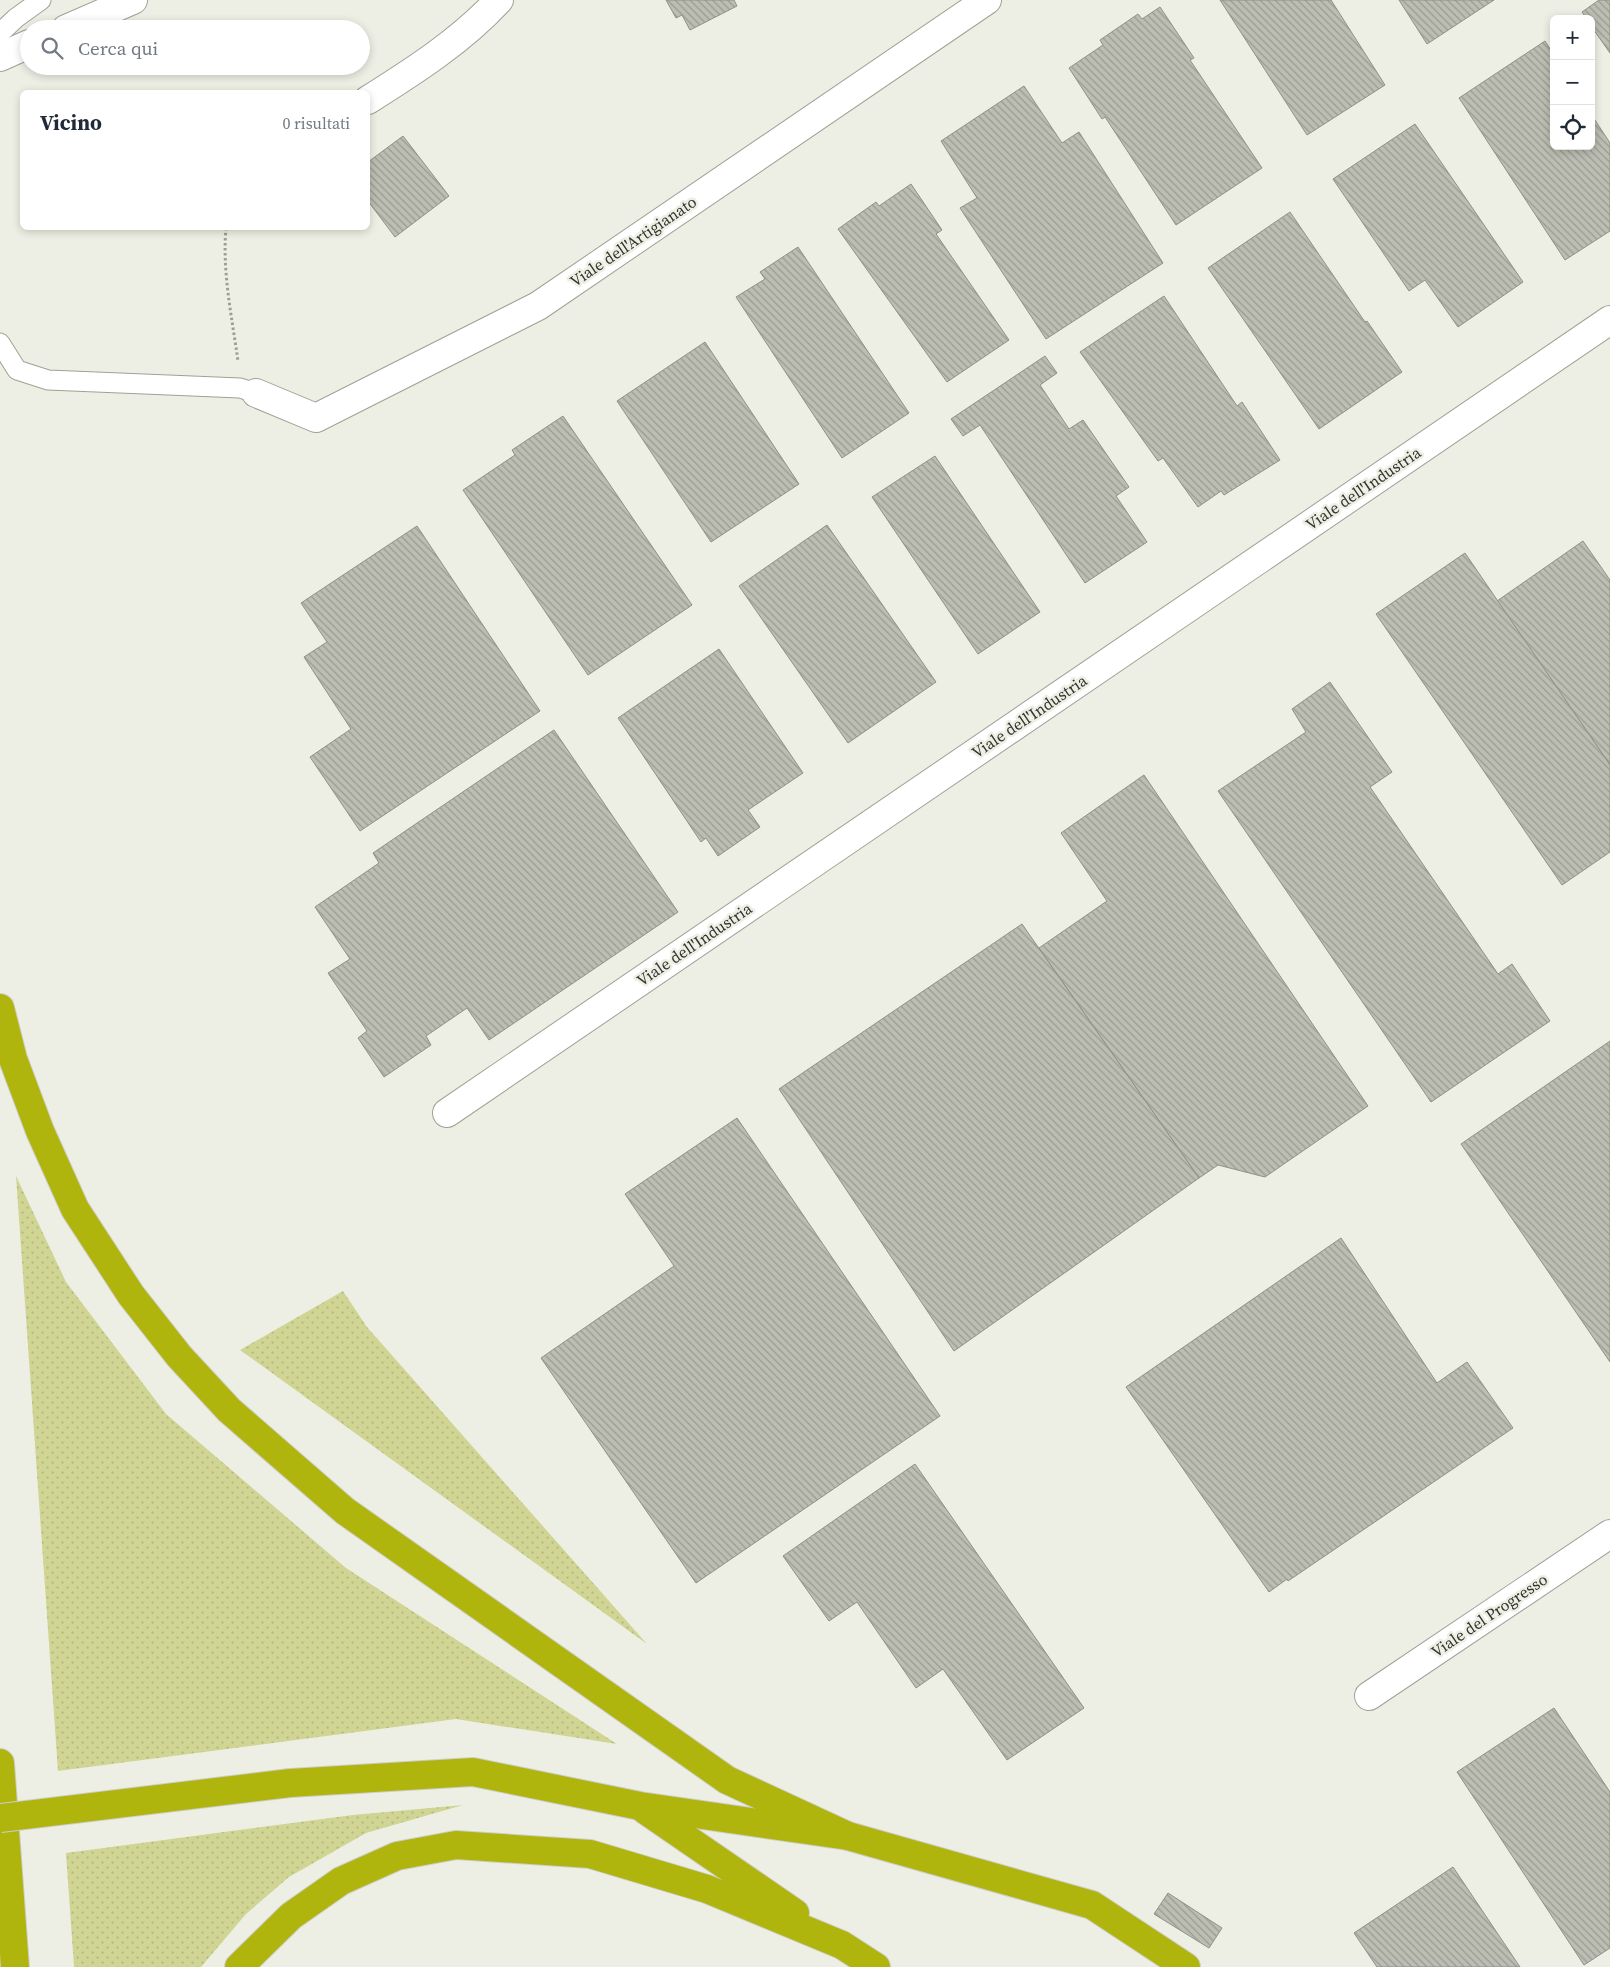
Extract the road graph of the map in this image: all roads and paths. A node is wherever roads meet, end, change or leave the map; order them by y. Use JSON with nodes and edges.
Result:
{"nodes":[{"id":1,"x":41,"y":0,"type":"edge"},
{"id":2,"x":133,"y":0,"type":"edge"},
{"id":3,"x":499,"y":0,"type":"edge"},
{"id":4,"x":987,"y":0,"type":"edge"},
{"id":5,"x":87,"y":20,"type":"edge"},
{"id":6,"x":0,"y":33,"type":"edge"},
{"id":7,"x":20,"y":48,"type":"edge"},
{"id":8,"x":0,"y":57,"type":"edge"},
{"id":9,"x":370,"y":99,"type":"edge"},
{"id":10,"x":226,"y":230,"type":"edge"},
{"id":11,"x":1610,"y":320,"type":"edge"},
{"id":12,"x":0,"y":343,"type":"edge"},
{"id":13,"x":248,"y":390,"type":"junction"},
{"id":14,"x":0,"y":1008,"type":"edge"},
{"id":15,"x":447,"y":1113,"type":"dead end"},
{"id":16,"x":1610,"y":1534,"type":"edge"},
{"id":17,"x":1369,"y":1696,"type":"dead end"},
{"id":18,"x":0,"y":1762,"type":"edge"},
{"id":19,"x":640,"y":1806,"type":"junction"},
{"id":20,"x":0,"y":1818,"type":"edge"},
{"id":21,"x":848,"y":1836,"type":"junction"},
{"id":22,"x":842,"y":1945,"type":"junction"},
{"id":23,"x":15,"y":1967,"type":"edge"},
{"id":24,"x":239,"y":1967,"type":"edge"},
{"id":25,"x":876,"y":1967,"type":"edge"},
{"id":26,"x":1186,"y":1967,"type":"edge"}],
"edges":[{"from":1,"to":6,"type":"lane"},
{"from":2,"to":5,"type":"street"},
{"from":3,"to":9,"type":"street"},
{"from":4,"to":13,"type":"street","name":"Viale dell'Artigianato"},
{"from":7,"to":8,"type":"street"},
{"from":10,"to":13,"type":"path"},
{"from":11,"to":15,"type":"street","name":"Viale dell'Industria"},
{"from":12,"to":13,"type":"lane"},
{"from":14,"to":21,"type":"highway"},
{"from":16,"to":17,"type":"street","name":"Viale del Progresso"},
{"from":18,"to":23,"type":"highway"},
{"from":19,"to":20,"type":"highway","bridge":true},
{"from":19,"to":21,"type":"highway"},
{"from":19,"to":22,"type":"highway"},
{"from":21,"to":26,"type":"highway"},
{"from":22,"to":24,"type":"highway"},
{"from":22,"to":25,"type":"highway"}]}
